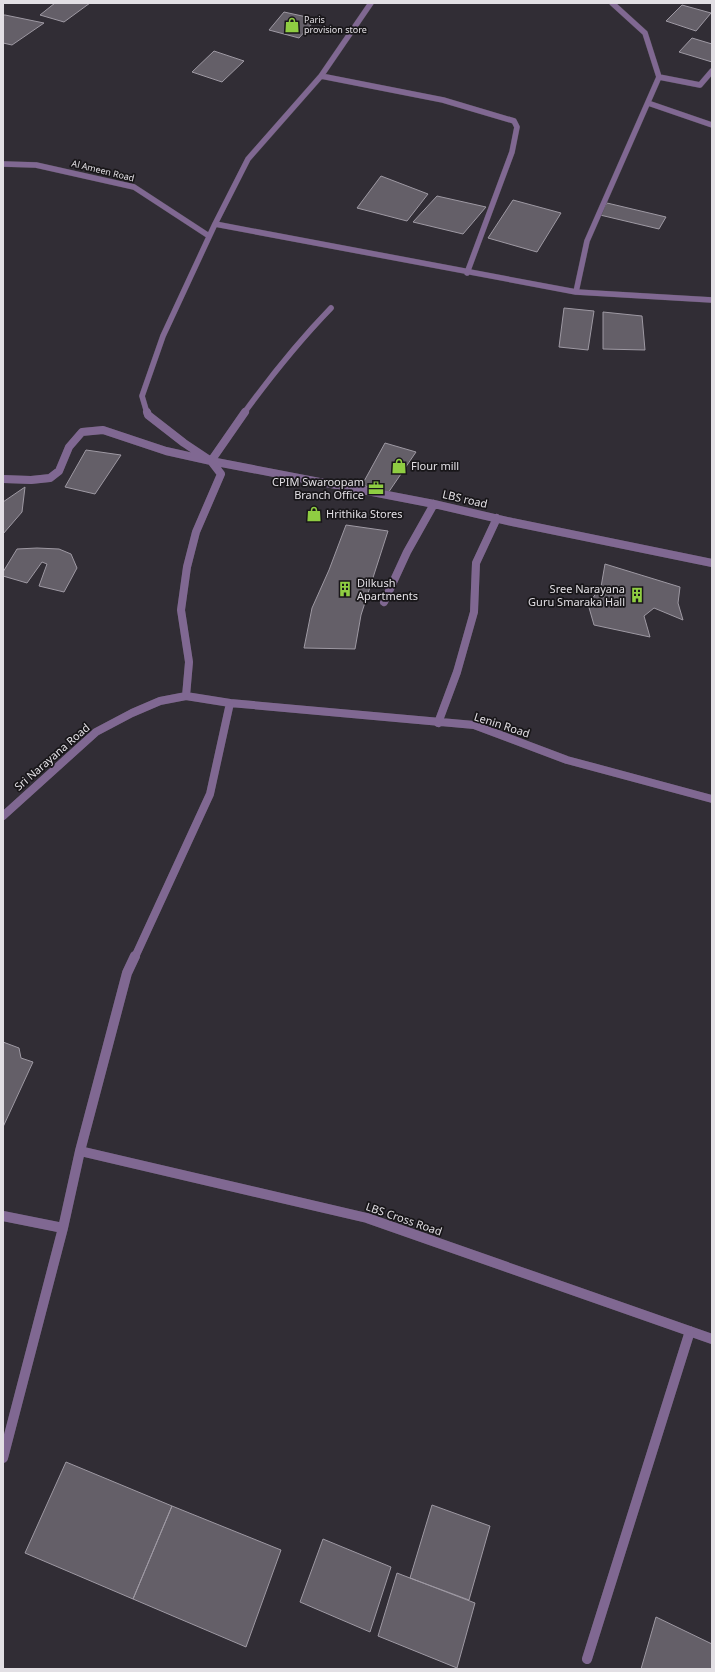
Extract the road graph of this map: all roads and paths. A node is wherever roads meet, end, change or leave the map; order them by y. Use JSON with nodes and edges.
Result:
{"nodes":[{"id":1,"x":371,"y":3,"type":"edge"},
{"id":2,"x":612,"y":3,"type":"edge"},
{"id":3,"x":712,"y":71,"type":"edge"},
{"id":4,"x":321,"y":76,"type":"junction"},
{"id":5,"x":659,"y":77,"type":"junction"},
{"id":6,"x":648,"y":103,"type":"junction"},
{"id":7,"x":712,"y":125,"type":"edge"},
{"id":8,"x":3,"y":164,"type":"edge"},
{"id":9,"x":215,"y":224,"type":"junction"},
{"id":10,"x":209,"y":236,"type":"junction"},
{"id":11,"x":468,"y":273,"type":"junction"},
{"id":12,"x":576,"y":292,"type":"junction"},
{"id":13,"x":712,"y":300,"type":"edge"},
{"id":14,"x":331,"y":308,"type":"dead end"},
{"id":15,"x":211,"y":461,"type":"junction"},
{"id":16,"x":3,"y":479,"type":"edge"},
{"id":17,"x":434,"y":504,"type":"junction"},
{"id":18,"x":497,"y":518,"type":"junction"},
{"id":19,"x":712,"y":563,"type":"edge"},
{"id":20,"x":384,"y":602,"type":"dead end"},
{"id":21,"x":186,"y":696,"type":"junction"},
{"id":22,"x":230,"y":703,"type":"junction"},
{"id":23,"x":438,"y":723,"type":"junction"},
{"id":24,"x":712,"y":799,"type":"edge"},
{"id":25,"x":3,"y":816,"type":"edge"},
{"id":26,"x":80,"y":1151,"type":"junction"},
{"id":27,"x":3,"y":1216,"type":"edge"},
{"id":28,"x":63,"y":1228,"type":"junction"},
{"id":29,"x":690,"y":1331,"type":"junction"},
{"id":30,"x":712,"y":1339,"type":"edge"},
{"id":31,"x":3,"y":1458,"type":"edge"},
{"id":32,"x":587,"y":1659,"type":"dead end"}],
"edges":[{"from":1,"to":4,"type":"street"},
{"from":2,"to":5,"type":"street"},
{"from":3,"to":5,"type":"street"},
{"from":4,"to":9,"type":"street"},
{"from":4,"to":11,"type":"street"},
{"from":5,"to":6,"type":"street"},
{"from":6,"to":7,"type":"street"},
{"from":6,"to":12,"type":"street"},
{"from":8,"to":10,"type":"street","name":"Al Ameen Road"},
{"from":9,"to":10,"type":"street"},
{"from":9,"to":11,"type":"street"},
{"from":10,"to":15,"type":"street"},
{"from":11,"to":12,"type":"street"},
{"from":12,"to":13,"type":"street"},
{"from":14,"to":15,"type":"street"},
{"from":15,"to":16,"type":"street","name":"LBS road"},
{"from":15,"to":17,"type":"street","name":"LBS road"},
{"from":15,"to":21,"type":"street"},
{"from":17,"to":18,"type":"street","name":"LBS road"},
{"from":17,"to":20,"type":"street"},
{"from":18,"to":19,"type":"street","name":"LBS road"},
{"from":18,"to":23,"type":"street"},
{"from":21,"to":22,"type":"street","name":"Sri Narayana Road"},
{"from":21,"to":25,"type":"street","name":"Sri Narayana Road"},
{"from":22,"to":23,"type":"street","name":"Lenin Road"},
{"from":22,"to":26,"type":"street"},
{"from":23,"to":24,"type":"street","name":"Lenin Road"},
{"from":26,"to":28,"type":"street"},
{"from":26,"to":29,"type":"street","name":"LBS Cross Road"},
{"from":27,"to":28,"type":"street"},
{"from":28,"to":31,"type":"street"},
{"from":29,"to":30,"type":"street","name":"LBS Cross Road"},
{"from":29,"to":32,"type":"street"}]}
